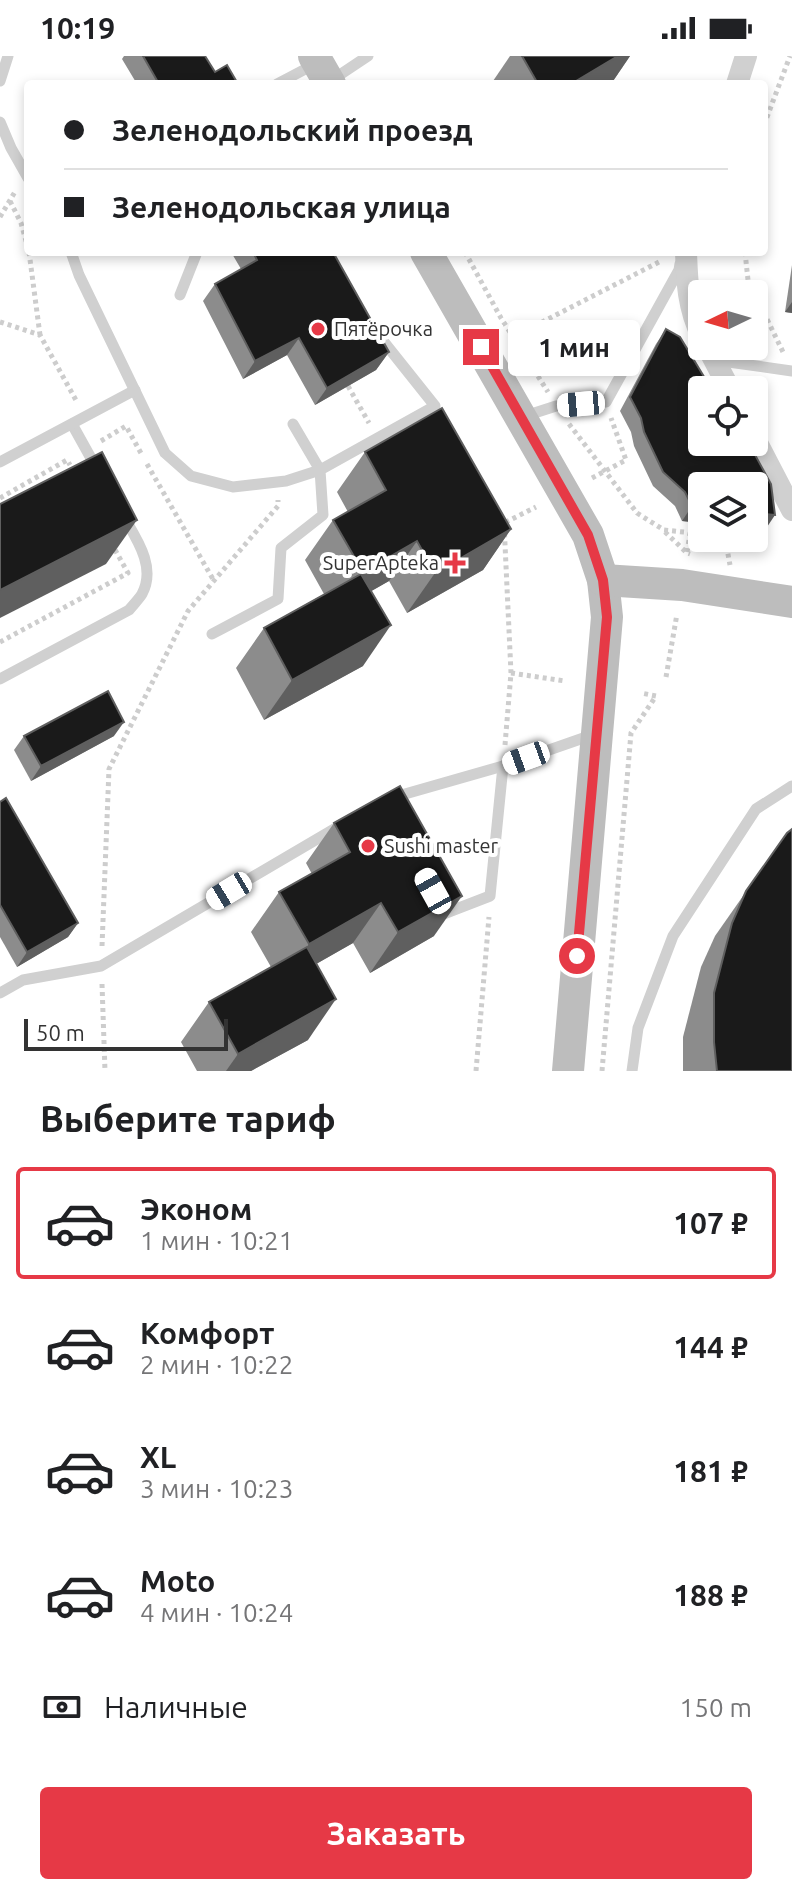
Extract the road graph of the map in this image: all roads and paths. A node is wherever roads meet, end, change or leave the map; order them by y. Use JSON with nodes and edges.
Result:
{"nodes":[{"id":1,"x":8,"y":56,"type":"edge"},
{"id":2,"x":368,"y":56,"type":"edge"},
{"id":3,"x":746,"y":56,"type":"edge"},
{"id":4,"x":790,"y":56,"type":"edge"},
{"id":5,"x":322,"y":71,"type":"edge"},
{"id":6,"x":291,"y":80,"type":"edge"},
{"id":7,"x":738,"y":80,"type":"edge"},
{"id":8,"x":0,"y":81,"type":"edge"},
{"id":9,"x":768,"y":114,"type":"edge"},
{"id":10,"x":0,"y":122,"type":"edge"},
{"id":11,"x":24,"y":170,"type":"edge"},
{"id":12,"x":24,"y":180,"type":"edge"},
{"id":13,"x":10,"y":201,"type":"junction"},
{"id":14,"x":0,"y":217,"type":"edge"},
{"id":15,"x":24,"y":233,"type":"edge"},
{"id":16,"x":30,"y":256,"type":"edge"},
{"id":17,"x":73,"y":256,"type":"edge"},
{"id":18,"x":195,"y":256,"type":"edge"},
{"id":19,"x":428,"y":256,"type":"edge"},
{"id":20,"x":467,"y":256,"type":"edge"},
{"id":21,"x":745,"y":256,"type":"edge"},
{"id":22,"x":682,"y":258,"type":"edge"},
{"id":23,"x":688,"y":294,"type":"edge"},
{"id":24,"x":180,"y":295,"type":"dead end"},
{"id":25,"x":365,"y":315,"type":"edge"},
{"id":26,"x":0,"y":322,"type":"edge"},
{"id":27,"x":40,"y":335,"type":"junction"},
{"id":28,"x":513,"y":337,"type":"junction"},
{"id":29,"x":786,"y":358,"type":"dead end"},
{"id":30,"x":742,"y":360,"type":"edge"},
{"id":31,"x":792,"y":371,"type":"edge"},
{"id":32,"x":348,"y":386,"type":"edge"},
{"id":33,"x":135,"y":390,"type":"junction"},
{"id":34,"x":606,"y":402,"type":"junction"},
{"id":35,"x":556,"y":406,"type":"junction"},
{"id":36,"x":85,"y":417,"type":"junction"},
{"id":37,"x":521,"y":417,"type":"junction"},
{"id":38,"x":72,"y":424,"type":"junction"},
{"id":39,"x":293,"y":424,"type":"dead end"},
{"id":40,"x":378,"y":438,"type":"junction"},
{"id":41,"x":86,"y":449,"type":"junction"},
{"id":42,"x":764,"y":456,"type":"edge"},
{"id":43,"x":67,"y":460,"type":"junction"},
{"id":44,"x":0,"y":462,"type":"edge"},
{"id":45,"x":320,"y":470,"type":"junction"},
{"id":46,"x":74,"y":472,"type":"edge"},
{"id":47,"x":604,"y":472,"type":"junction"},
{"id":48,"x":100,"y":474,"type":"edge"},
{"id":49,"x":592,"y":478,"type":"dead end"},
{"id":50,"x":278,"y":482,"type":"junction"},
{"id":51,"x":0,"y":498,"type":"edge"},
{"id":52,"x":536,"y":507,"type":"dead end"},
{"id":53,"x":792,"y":510,"type":"edge"},
{"id":54,"x":121,"y":512,"type":"edge"},
{"id":55,"x":664,"y":530,"type":"junction"},
{"id":56,"x":688,"y":533,"type":"edge"},
{"id":57,"x":108,"y":535,"type":"edge"},
{"id":58,"x":688,"y":550,"type":"edge"},
{"id":59,"x":687,"y":555,"type":"junction"},
{"id":60,"x":701,"y":557,"type":"dead end"},
{"id":61,"x":716,"y":561,"type":"dead end"},
{"id":62,"x":730,"y":565,"type":"dead end"},
{"id":63,"x":603,"y":580,"type":"junction"},
{"id":64,"x":214,"y":581,"type":"junction"},
{"id":65,"x":792,"y":602,"type":"edge"},
{"id":66,"x":677,"y":614,"type":"dead end"},
{"id":67,"x":212,"y":634,"type":"dead end"},
{"id":68,"x":0,"y":642,"type":"edge"},
{"id":69,"x":511,"y":673,"type":"junction"},
{"id":70,"x":666,"y":677,"type":"dead end"},
{"id":71,"x":0,"y":679,"type":"edge"},
{"id":72,"x":565,"y":681,"type":"dead end"},
{"id":73,"x":641,"y":693,"type":"dead end"},
{"id":74,"x":596,"y":733,"type":"junction"},
{"id":75,"x":503,"y":766,"type":"junction"},
{"id":76,"x":792,"y":786,"type":"edge"},
{"id":77,"x":390,"y":813,"type":"edge"},
{"id":78,"x":357,"y":816,"type":"edge"},
{"id":79,"x":490,"y":896,"type":"junction"},
{"id":80,"x":439,"y":901,"type":"edge"},
{"id":81,"x":101,"y":966,"type":"junction"},
{"id":82,"x":0,"y":993,"type":"edge"},
{"id":83,"x":105,"y":1071,"type":"edge"},
{"id":84,"x":476,"y":1071,"type":"edge"},
{"id":85,"x":568,"y":1071,"type":"edge"},
{"id":86,"x":602,"y":1071,"type":"edge"},
{"id":87,"x":632,"y":1071,"type":"edge"}],
"edges":[{"from":1,"to":8,"type":"lane"},
{"from":2,"to":5,"type":"lane"},
{"from":3,"to":7,"type":"street"},
{"from":4,"to":9,"type":"path"},
{"from":5,"to":6,"type":"lane"},
{"from":10,"to":11,"type":"lane"},
{"from":12,"to":13,"type":"path"},
{"from":13,"to":14,"type":"path"},
{"from":13,"to":15,"type":"path"},
{"from":16,"to":27,"type":"path"},
{"from":17,"to":33,"type":"lane"},
{"from":18,"to":24,"type":"lane"},
{"from":19,"to":37,"type":"street"},
{"from":20,"to":28,"type":"path"},
{"from":21,"to":29,"type":"path"},
{"from":22,"to":23,"type":"street"},
{"from":22,"to":28,"type":"path"},
{"from":22,"to":34,"type":"lane"},
{"from":25,"to":40,"type":"lane"},
{"from":26,"to":27,"type":"path"},
{"from":27,"to":36,"type":"path"},
{"from":28,"to":35,"type":"path"},
{"from":30,"to":31,"type":"lane"},
{"from":32,"to":40,"type":"path"},
{"from":33,"to":36,"type":"lane"},
{"from":33,"to":50,"type":"lane"},
{"from":34,"to":35,"type":"lane"},
{"from":34,"to":47,"type":"path"},
{"from":35,"to":37,"type":"lane"},
{"from":35,"to":47,"type":"path"},
{"from":36,"to":38,"type":"lane"},
{"from":37,"to":63,"type":"street"},
{"from":38,"to":41,"type":"lane"},
{"from":38,"to":44,"type":"lane"},
{"from":39,"to":45,"type":"lane"},
{"from":40,"to":45,"type":"lane"},
{"from":41,"to":43,"type":"path"},
{"from":41,"to":48,"type":"lane"},
{"from":41,"to":64,"type":"path"},
{"from":42,"to":53,"type":"street"},
{"from":43,"to":46,"type":"path"},
{"from":43,"to":51,"type":"path"},
{"from":45,"to":50,"type":"lane"},
{"from":45,"to":67,"type":"lane"},
{"from":47,"to":49,"type":"path"},
{"from":47,"to":55,"type":"path"},
{"from":50,"to":64,"type":"path"},
{"from":52,"to":69,"type":"path"},
{"from":54,"to":71,"type":"lane"},
{"from":55,"to":56,"type":"path"},
{"from":55,"to":59,"type":"path"},
{"from":57,"to":68,"type":"path"},
{"from":58,"to":59,"type":"path"},
{"from":59,"to":60,"type":"path"},
{"from":61,"to":62,"type":"path"},
{"from":63,"to":65,"type":"street"},
{"from":63,"to":74,"type":"street"},
{"from":64,"to":81,"type":"path"},
{"from":66,"to":70,"type":"path"},
{"from":69,"to":72,"type":"path"},
{"from":69,"to":75,"type":"path"},
{"from":73,"to":86,"type":"path"},
{"from":74,"to":75,"type":"lane"},
{"from":74,"to":85,"type":"street"},
{"from":75,"to":77,"type":"lane"},
{"from":75,"to":79,"type":"lane"},
{"from":76,"to":87,"type":"lane"},
{"from":78,"to":81,"type":"lane"},
{"from":79,"to":80,"type":"lane"},
{"from":79,"to":84,"type":"path"},
{"from":81,"to":82,"type":"lane"},
{"from":81,"to":83,"type":"path"}]}
